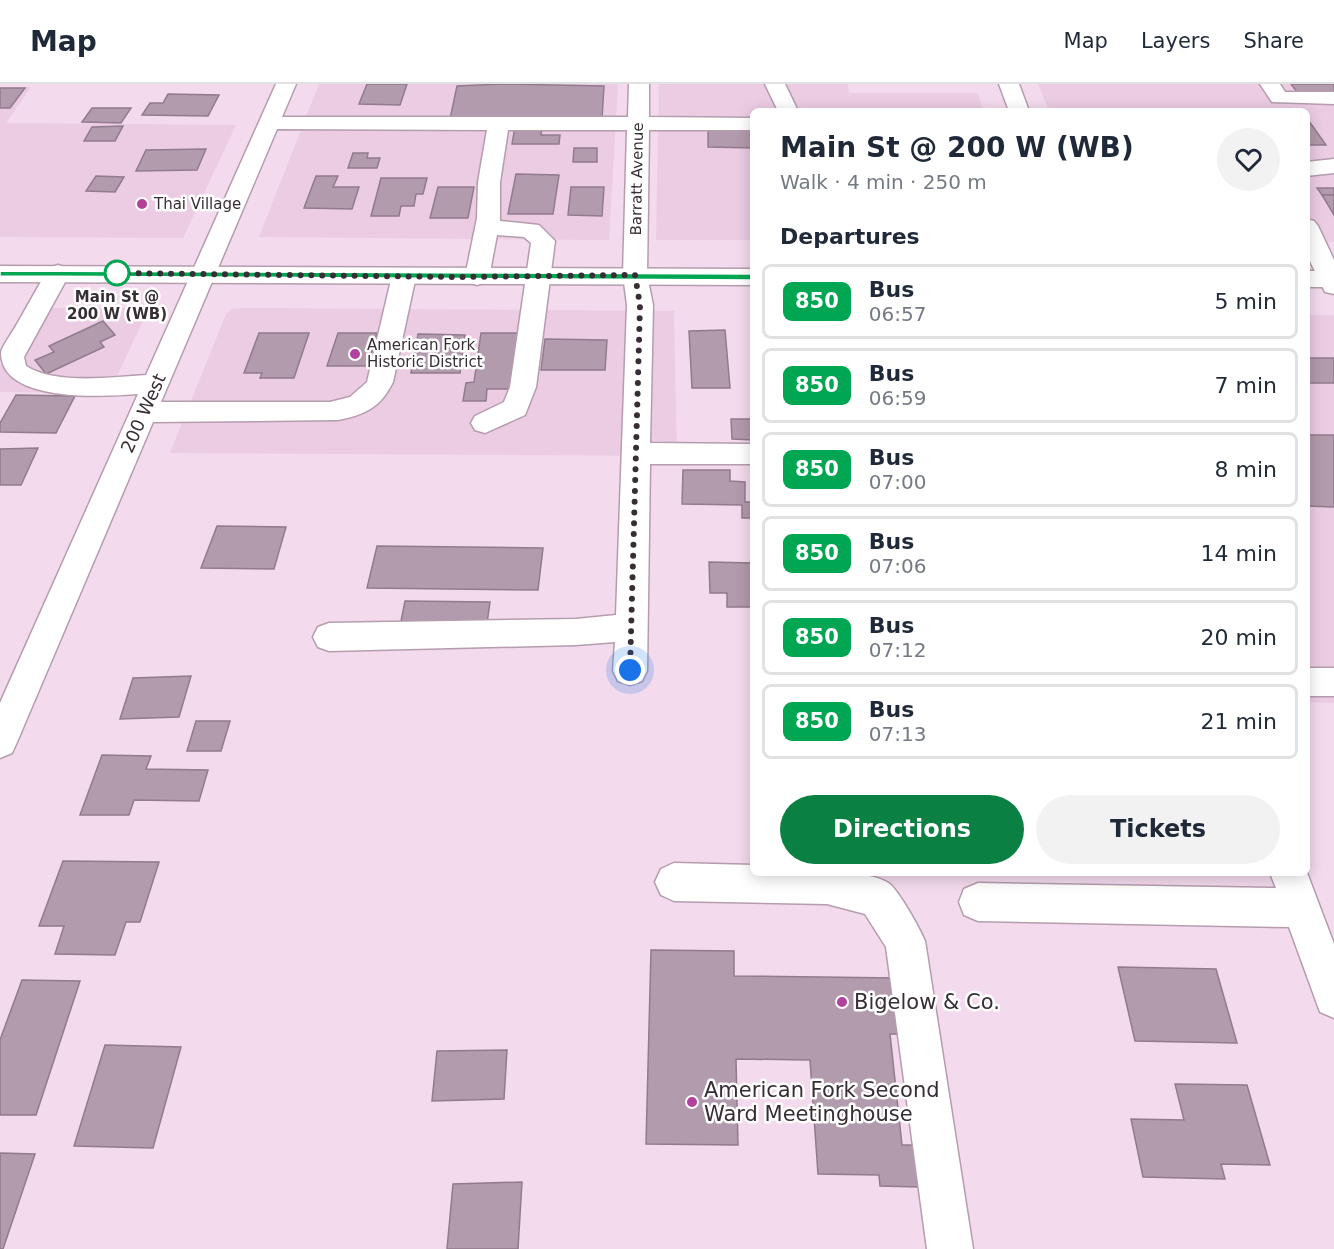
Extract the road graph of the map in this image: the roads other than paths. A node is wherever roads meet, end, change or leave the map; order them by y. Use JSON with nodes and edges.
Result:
{"nodes":[{"id":1,"x":286,"y":84,"type":"edge"},
{"id":2,"x":639,"y":84,"type":"edge"},
{"id":3,"x":775,"y":84,"type":"edge"},
{"id":4,"x":1009,"y":84,"type":"edge"},
{"id":5,"x":1270,"y":84,"type":"edge"},
{"id":6,"x":1334,"y":98,"type":"edge"},
{"id":7,"x":787,"y":108,"type":"edge"},
{"id":8,"x":1018,"y":108,"type":"edge"},
{"id":9,"x":269,"y":123,"type":"junction"},
{"id":10,"x":499,"y":123,"type":"junction"},
{"id":11,"x":638,"y":124,"type":"junction"},
{"id":12,"x":750,"y":124,"type":"edge"},
{"id":13,"x":1334,"y":166,"type":"edge"},
{"id":14,"x":1310,"y":169,"type":"edge"},
{"id":15,"x":487,"y":227,"type":"junction"},
{"id":16,"x":1310,"y":237,"type":"edge"},
{"id":17,"x":58,"y":273,"type":"junction"},
{"id":18,"x":0,"y":274,"type":"edge"},
{"id":19,"x":204,"y":274,"type":"junction"},
{"id":20,"x":635,"y":275,"type":"junction"},
{"id":21,"x":404,"y":276,"type":"junction"},
{"id":22,"x":477,"y":277,"type":"junction"},
{"id":23,"x":539,"y":277,"type":"junction"},
{"id":24,"x":750,"y":277,"type":"edge"},
{"id":25,"x":1326,"y":281,"type":"edge"},
{"id":26,"x":156,"y":384,"type":"junction"},
{"id":27,"x":144,"y":412,"type":"junction"},
{"id":28,"x":485,"y":423,"type":"dead end"},
{"id":29,"x":636,"y":453,"type":"junction"},
{"id":30,"x":750,"y":454,"type":"edge"},
{"id":31,"x":631,"y":627,"type":"junction"},
{"id":32,"x":329,"y":637,"type":"dead end"},
{"id":33,"x":630,"y":670,"type":"dead end"},
{"id":34,"x":1310,"y":682,"type":"edge"},
{"id":35,"x":1334,"y":682,"type":"edge"},
{"id":36,"x":0,"y":742,"type":"edge"},
{"id":37,"x":674,"y":882,"type":"dead end"},
{"id":38,"x":1295,"y":890,"type":"edge"},
{"id":39,"x":978,"y":902,"type":"dead end"},
{"id":40,"x":1334,"y":998,"type":"edge"},
{"id":41,"x":950,"y":1249,"type":"edge"}],
"edges":[{"from":1,"to":9,"type":"street","name":"200 West"},
{"from":2,"to":11,"type":"street","name":"Barratt Avenue"},
{"from":3,"to":7,"type":"street"},
{"from":4,"to":8,"type":"street"},
{"from":5,"to":6,"type":"street"},
{"from":9,"to":10,"type":"street"},
{"from":9,"to":19,"type":"street","name":"200 West"},
{"from":10,"to":11,"type":"street"},
{"from":10,"to":15,"type":"street"},
{"from":11,"to":12,"type":"street"},
{"from":11,"to":20,"type":"street","name":"Barratt Avenue"},
{"from":13,"to":14,"type":"street"},
{"from":15,"to":22,"type":"street"},
{"from":15,"to":23,"type":"street"},
{"from":16,"to":25,"type":"street"},
{"from":17,"to":18,"type":"street"},
{"from":17,"to":19,"type":"street"},
{"from":17,"to":26,"type":"street"},
{"from":19,"to":21,"type":"street"},
{"from":19,"to":26,"type":"street","name":"200 West"},
{"from":20,"to":23,"type":"street"},
{"from":20,"to":24,"type":"street"},
{"from":20,"to":29,"type":"street","name":"Barratt Avenue"},
{"from":21,"to":22,"type":"street"},
{"from":21,"to":27,"type":"street"},
{"from":22,"to":23,"type":"street"},
{"from":23,"to":28,"type":"street"},
{"from":26,"to":27,"type":"street","name":"200 West"},
{"from":27,"to":36,"type":"street","name":"200 West"},
{"from":29,"to":30,"type":"street"},
{"from":29,"to":31,"type":"street","name":"Barratt Avenue"},
{"from":31,"to":32,"type":"street"},
{"from":31,"to":33,"type":"street","name":"Barratt Avenue"},
{"from":34,"to":35,"type":"street"},
{"from":37,"to":41,"type":"street"},
{"from":38,"to":39,"type":"street"},
{"from":38,"to":40,"type":"street"}]}
